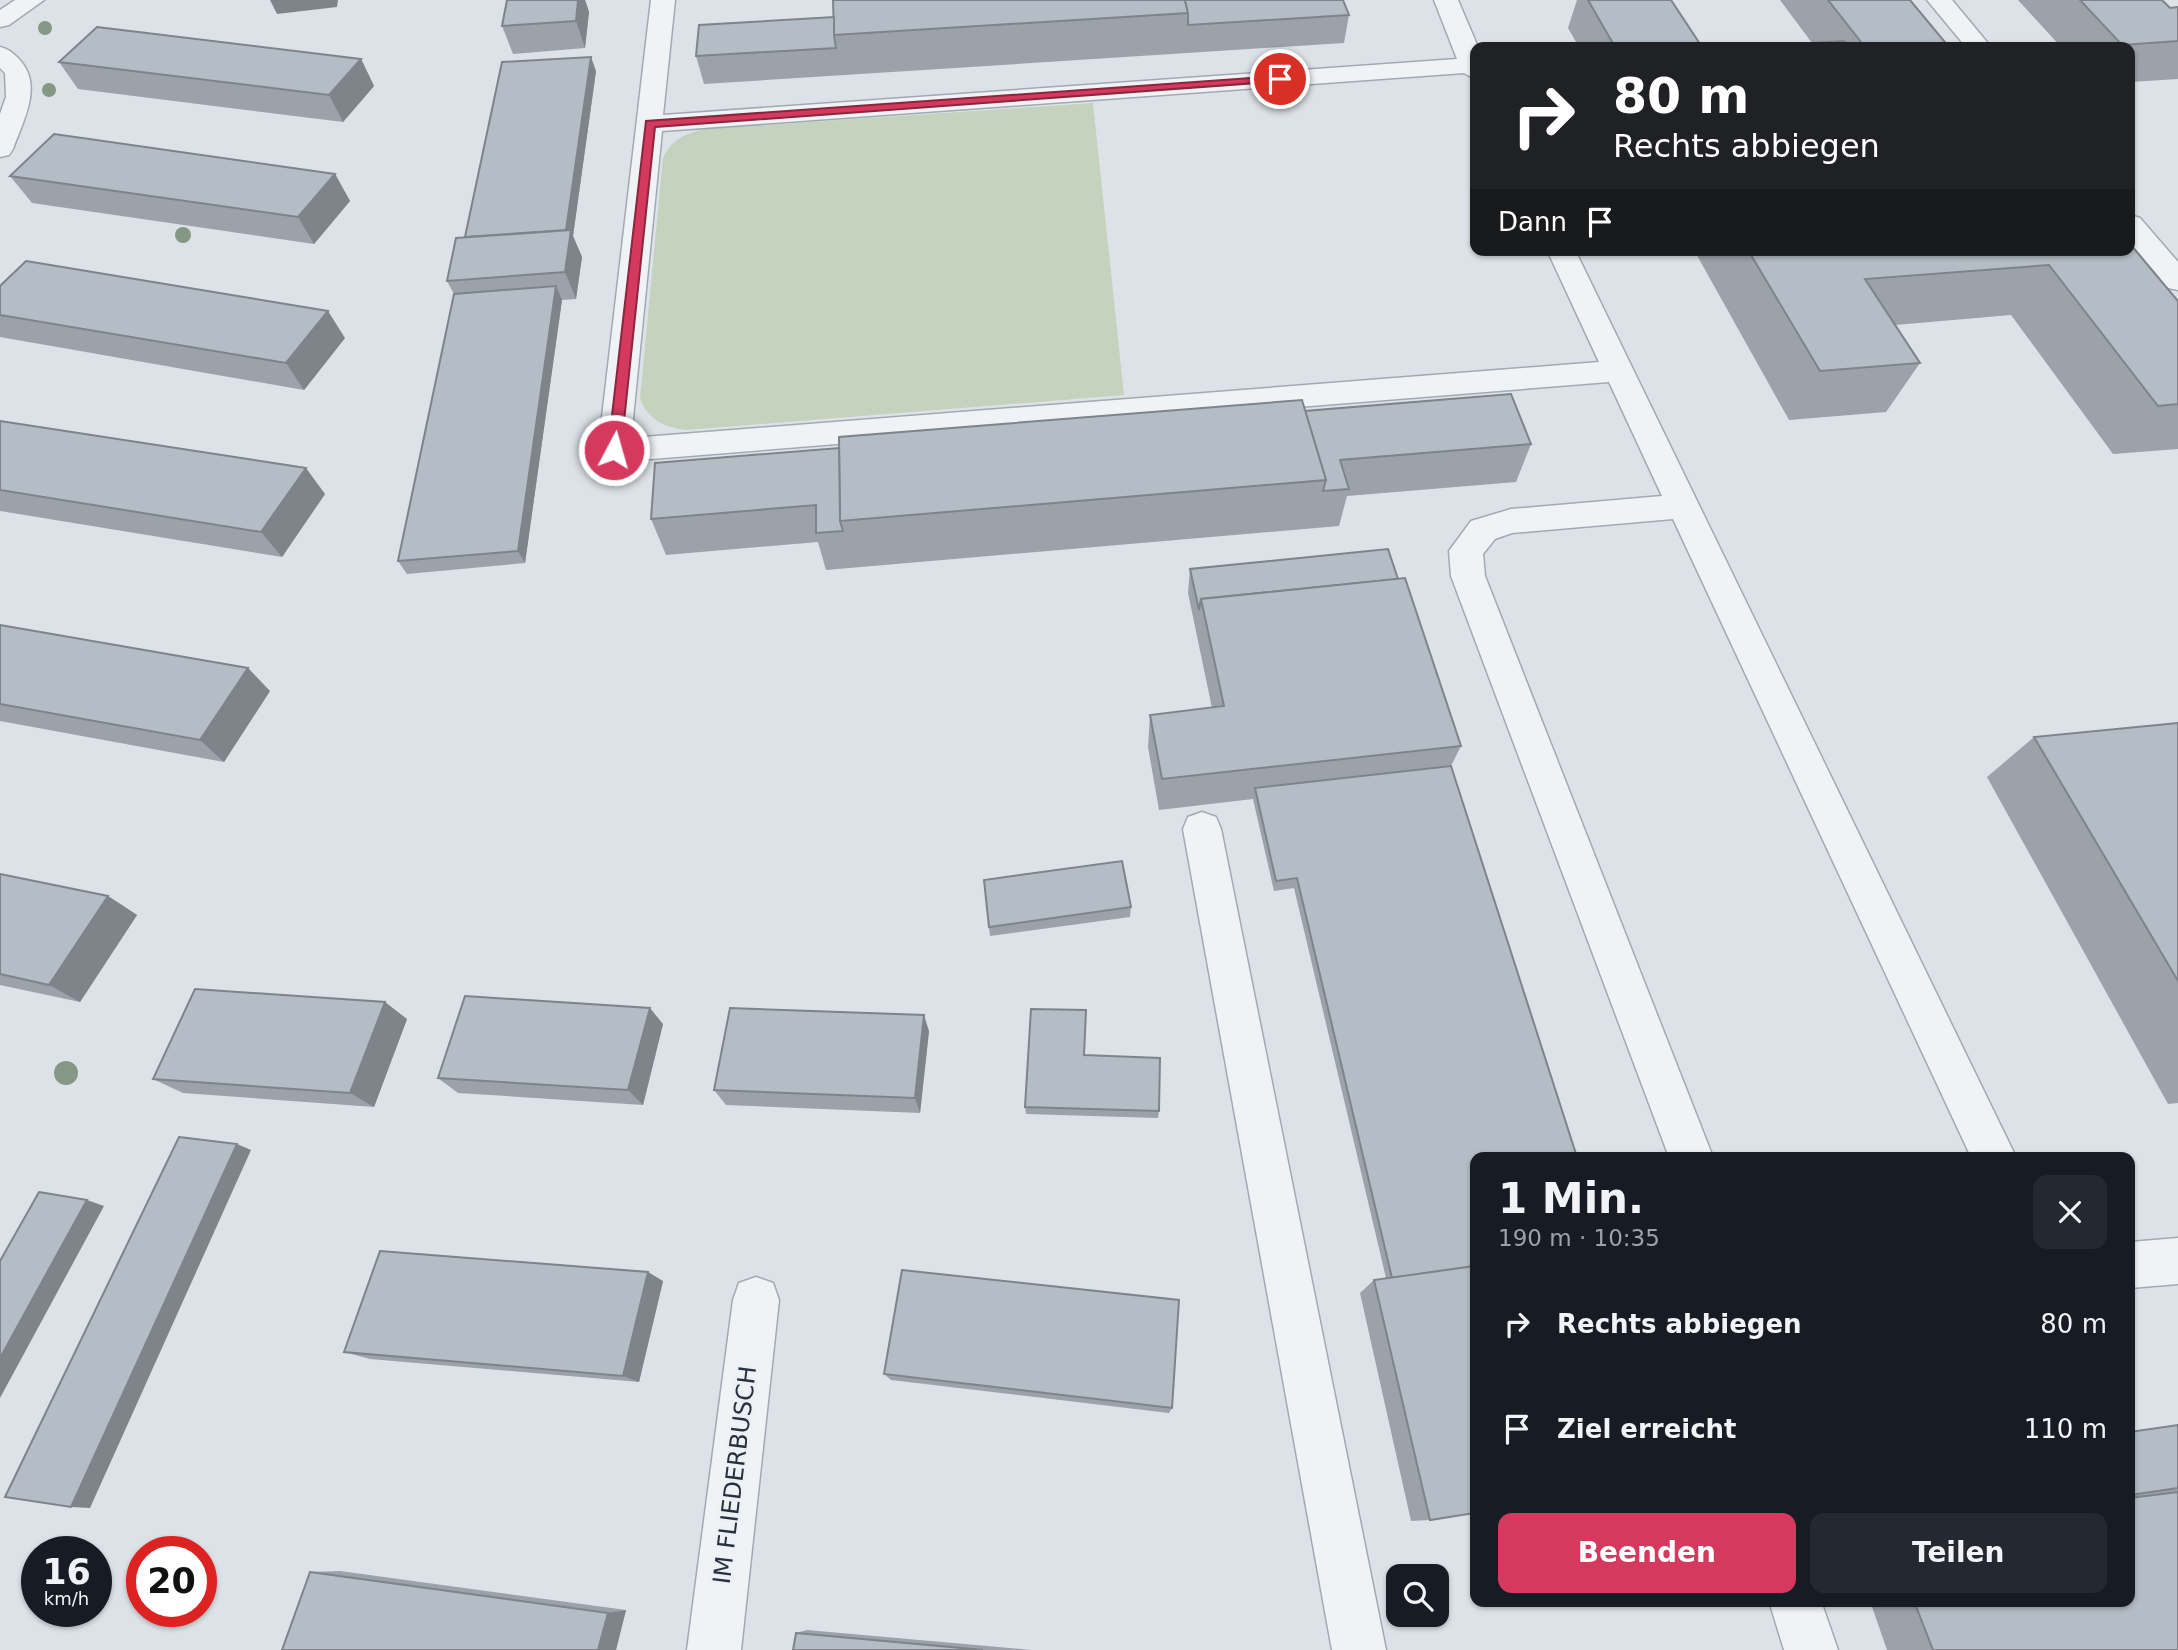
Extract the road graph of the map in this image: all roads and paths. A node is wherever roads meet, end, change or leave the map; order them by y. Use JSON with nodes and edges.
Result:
{"nodes":[{"id":1,"x":32,"y":0,"type":"edge"},
{"id":2,"x":663,"y":0,"type":"edge"},
{"id":3,"x":1446,"y":0,"type":"edge"},
{"id":4,"x":1939,"y":0,"type":"edge"},
{"id":5,"x":0,"y":20,"type":"edge"},
{"id":6,"x":1975,"y":42,"type":"edge"},
{"id":7,"x":0,"y":54,"type":"edge"},
{"id":8,"x":1470,"y":58,"type":"edge"},
{"id":9,"x":1470,"y":68,"type":"edge"},
{"id":10,"x":650,"y":124,"type":"junction"},
{"id":11,"x":0,"y":149,"type":"edge"},
{"id":12,"x":2135,"y":230,"type":"edge"},
{"id":13,"x":1564,"y":256,"type":"edge"},
{"id":14,"x":2178,"y":281,"type":"edge"},
{"id":15,"x":1618,"y":371,"type":"junction"},
{"id":16,"x":1683,"y":506,"type":"junction"},
{"id":17,"x":1202,"y":829,"type":"dead end"},
{"id":18,"x":1689,"y":1152,"type":"edge"},
{"id":19,"x":1992,"y":1152,"type":"edge"},
{"id":20,"x":2178,"y":1261,"type":"edge"},
{"id":21,"x":2135,"y":1265,"type":"edge"},
{"id":22,"x":756,"y":1300,"type":"dead end"},
{"id":23,"x":1797,"y":1607,"type":"edge"},
{"id":24,"x":714,"y":1650,"type":"edge"},
{"id":25,"x":1359,"y":1650,"type":"edge"},
{"id":26,"x":1811,"y":1650,"type":"edge"}],
"edges":[{"from":1,"to":5,"type":"street"},
{"from":2,"to":10,"type":"street"},
{"from":3,"to":8,"type":"street"},
{"from":4,"to":6,"type":"street"},
{"from":7,"to":11,"type":"street"},
{"from":9,"to":10,"type":"street"},
{"from":10,"to":15,"type":"street"},
{"from":12,"to":14,"type":"street"},
{"from":13,"to":15,"type":"street"},
{"from":15,"to":16,"type":"street"},
{"from":16,"to":18,"type":"street"},
{"from":16,"to":19,"type":"street"},
{"from":17,"to":25,"type":"street"},
{"from":20,"to":21,"type":"street"},
{"from":22,"to":24,"type":"street","name":"IM FLIEDERBUSCH"},
{"from":23,"to":26,"type":"street"}]}
